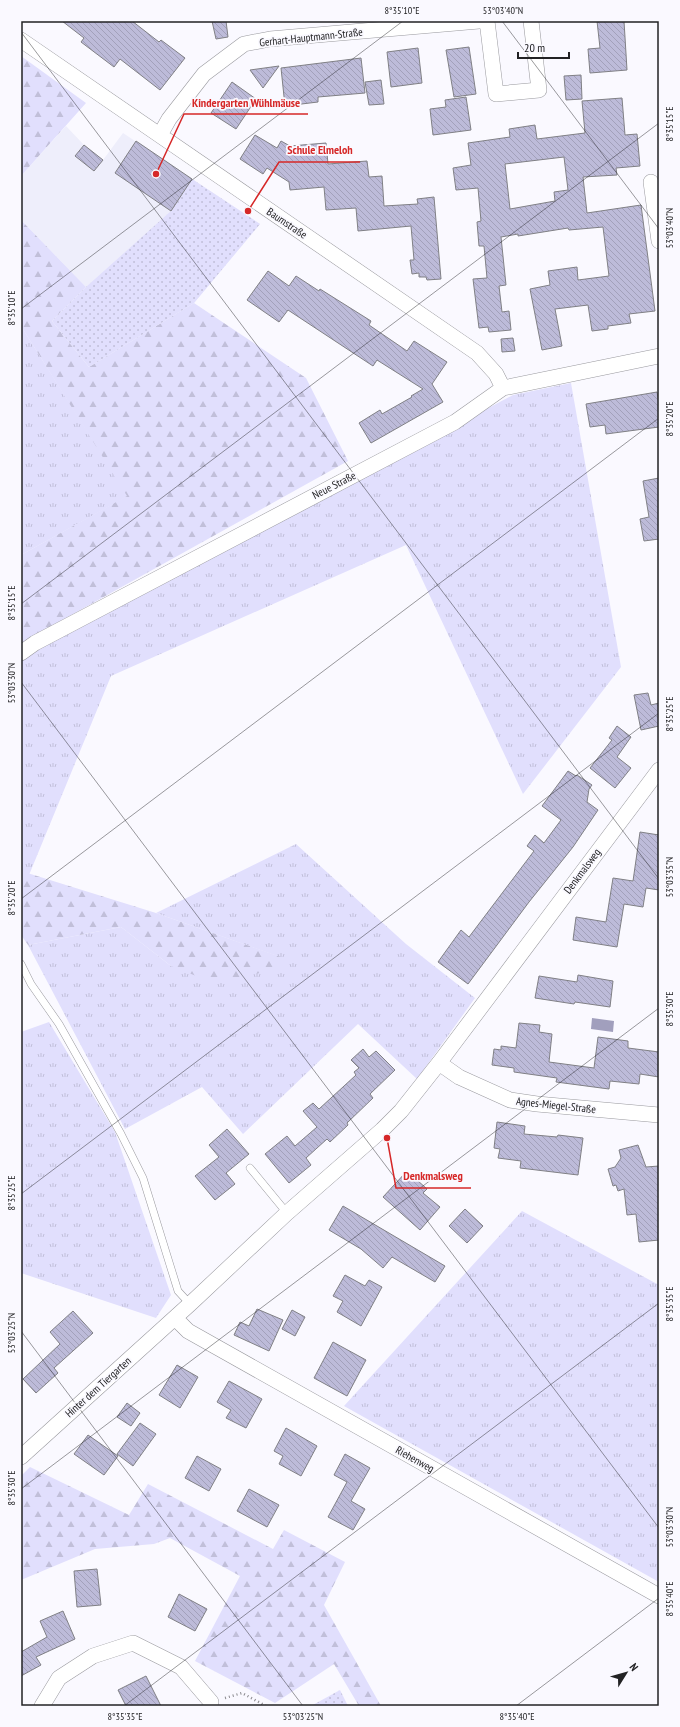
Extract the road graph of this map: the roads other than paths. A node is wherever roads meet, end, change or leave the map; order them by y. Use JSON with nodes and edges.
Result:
{"nodes":[{"id":1,"x":480,"y":21,"type":"edge"},
{"id":2,"x":487,"y":21,"type":"edge"},
{"id":3,"x":531,"y":21,"type":"edge"},
{"id":4,"x":21,"y":40,"type":"edge"},
{"id":5,"x":160,"y":135,"type":"junction"},
{"id":6,"x":651,"y":182,"type":"dead end"},
{"id":7,"x":659,"y":241,"type":"edge"},
{"id":8,"x":659,"y":356,"type":"edge"},
{"id":9,"x":503,"y":388,"type":"junction"},
{"id":10,"x":21,"y":653,"type":"edge"},
{"id":11,"x":659,"y":770,"type":"edge"},
{"id":12,"x":21,"y":964,"type":"edge"},
{"id":13,"x":439,"y":1063,"type":"junction"},
{"id":14,"x":659,"y":1116,"type":"edge"},
{"id":15,"x":250,"y":1168,"type":"dead end"},
{"id":16,"x":287,"y":1214,"type":"junction"},
{"id":17,"x":190,"y":1304,"type":"junction"},
{"id":18,"x":175,"y":1318,"type":"junction"},
{"id":19,"x":21,"y":1457,"type":"edge"},
{"id":20,"x":659,"y":1596,"type":"edge"},
{"id":21,"x":211,"y":1702,"type":"road end"},
{"id":22,"x":42,"y":1706,"type":"edge"}],
"edges":[{"from":1,"to":5,"type":"street","name":"Gerhart-Hauptmann-Straße"},
{"from":2,"to":3,"type":"street"},
{"from":4,"to":5,"type":"street","name":"Baumstraße"},
{"from":5,"to":9,"type":"street","name":"Baumstraße"},
{"from":6,"to":7,"type":"street"},
{"from":8,"to":9,"type":"street","name":"Neue Straße"},
{"from":9,"to":10,"type":"street","name":"Neue Straße"},
{"from":11,"to":13,"type":"street","name":"Denkmalsweg"},
{"from":12,"to":17,"type":"lane"},
{"from":13,"to":14,"type":"street","name":"Agnes-Miegel-Straße"},
{"from":13,"to":16,"type":"street","name":"Denkmalsweg"},
{"from":15,"to":16,"type":"lane"},
{"from":16,"to":17,"type":"street","name":"Denkmalsweg"},
{"from":17,"to":18,"type":"street","name":"Denkmalsweg"},
{"from":18,"to":19,"type":"street","name":"Hinter dem Tiergarten"},
{"from":18,"to":20,"type":"street","name":"Riehenweg"},
{"from":21,"to":22,"type":"street"}]}
